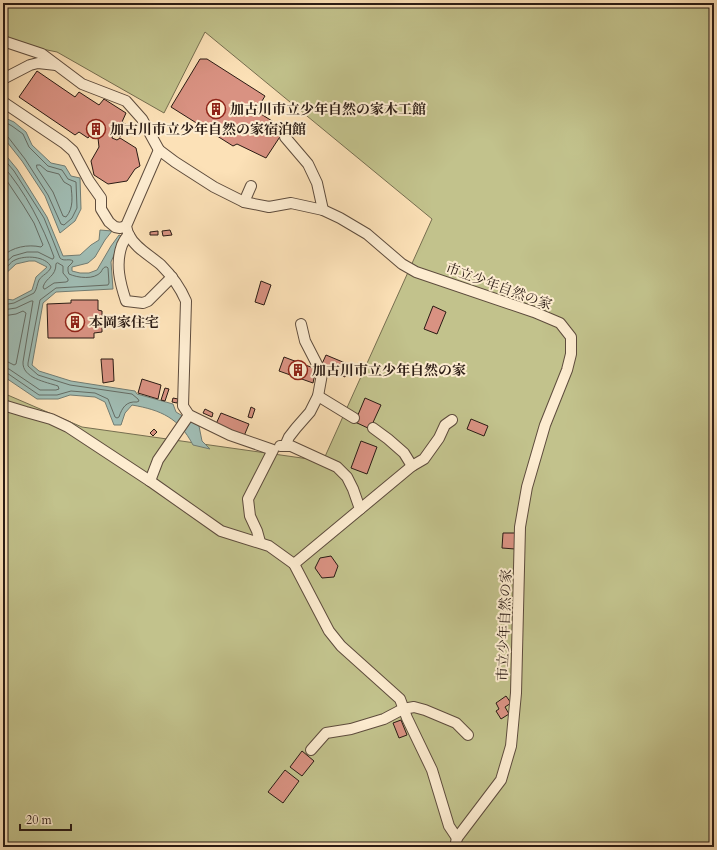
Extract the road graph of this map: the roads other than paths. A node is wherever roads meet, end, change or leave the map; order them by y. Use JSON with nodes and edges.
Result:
{"nodes":[{"id":1,"x":3,"y":41,"type":"edge"},
{"id":2,"x":56,"y":65,"type":"junction"},
{"id":3,"x":3,"y":79,"type":"edge"},
{"id":4,"x":3,"y":102,"type":"edge"},
{"id":5,"x":286,"y":137,"type":"dead end"},
{"id":6,"x":159,"y":150,"type":"junction"},
{"id":7,"x":251,"y":186,"type":"dead end"},
{"id":8,"x":244,"y":202,"type":"junction"},
{"id":9,"x":323,"y":210,"type":"junction"},
{"id":10,"x":127,"y":230,"type":"junction"},
{"id":11,"x":172,"y":277,"type":"junction"},
{"id":12,"x":300,"y":324,"type":"dead end"},
{"id":13,"x":318,"y":396,"type":"junction"},
{"id":14,"x":3,"y":405,"type":"edge"},
{"id":15,"x":189,"y":415,"type":"junction"},
{"id":16,"x":354,"y":418,"type":"dead end"},
{"id":17,"x":452,"y":420,"type":"dead end"},
{"id":18,"x":373,"y":428,"type":"dead end"},
{"id":19,"x":286,"y":446,"type":"junction"},
{"id":20,"x":273,"y":450,"type":"junction"},
{"id":21,"x":412,"y":466,"type":"junction"},
{"id":22,"x":150,"y":481,"type":"junction"},
{"id":23,"x":360,"y":509,"type":"junction"},
{"id":24,"x":260,"y":542,"type":"junction"},
{"id":25,"x":294,"y":564,"type":"junction"},
{"id":26,"x":403,"y":709,"type":"junction"},
{"id":27,"x":468,"y":735,"type":"dead end"},
{"id":28,"x":311,"y":750,"type":"dead end"},
{"id":29,"x":456,"y":842,"type":"edge"}],
"edges":[{"from":1,"to":2,"type":"lane","name":"市立少年自然の家"},
{"from":2,"to":3,"type":"lane"},
{"from":2,"to":6,"type":"lane","name":"市立少年自然の家"},
{"from":4,"to":10,"type":"lane"},
{"from":5,"to":9,"type":"lane"},
{"from":6,"to":8,"type":"lane","name":"市立少年自然の家"},
{"from":6,"to":10,"type":"lane"},
{"from":7,"to":8,"type":"lane"},
{"from":8,"to":9,"type":"lane","name":"市立少年自然の家"},
{"from":9,"to":29,"type":"lane","name":"市立少年自然の家"},
{"from":10,"to":11,"type":"lane"},
{"from":10,"to":11,"type":"lane"},
{"from":11,"to":15,"type":"lane"},
{"from":12,"to":13,"type":"lane"},
{"from":13,"to":16,"type":"lane"},
{"from":13,"to":19,"type":"lane"},
{"from":14,"to":22,"type":"lane"},
{"from":15,"to":20,"type":"lane"},
{"from":15,"to":22,"type":"lane"},
{"from":17,"to":21,"type":"lane"},
{"from":18,"to":21,"type":"lane"},
{"from":19,"to":20,"type":"lane"},
{"from":19,"to":23,"type":"lane"},
{"from":20,"to":24,"type":"lane"},
{"from":21,"to":23,"type":"lane"},
{"from":22,"to":24,"type":"lane"},
{"from":23,"to":25,"type":"lane"},
{"from":24,"to":25,"type":"lane"},
{"from":25,"to":26,"type":"lane"},
{"from":26,"to":27,"type":"lane"},
{"from":26,"to":28,"type":"lane"},
{"from":26,"to":29,"type":"lane"}]}
